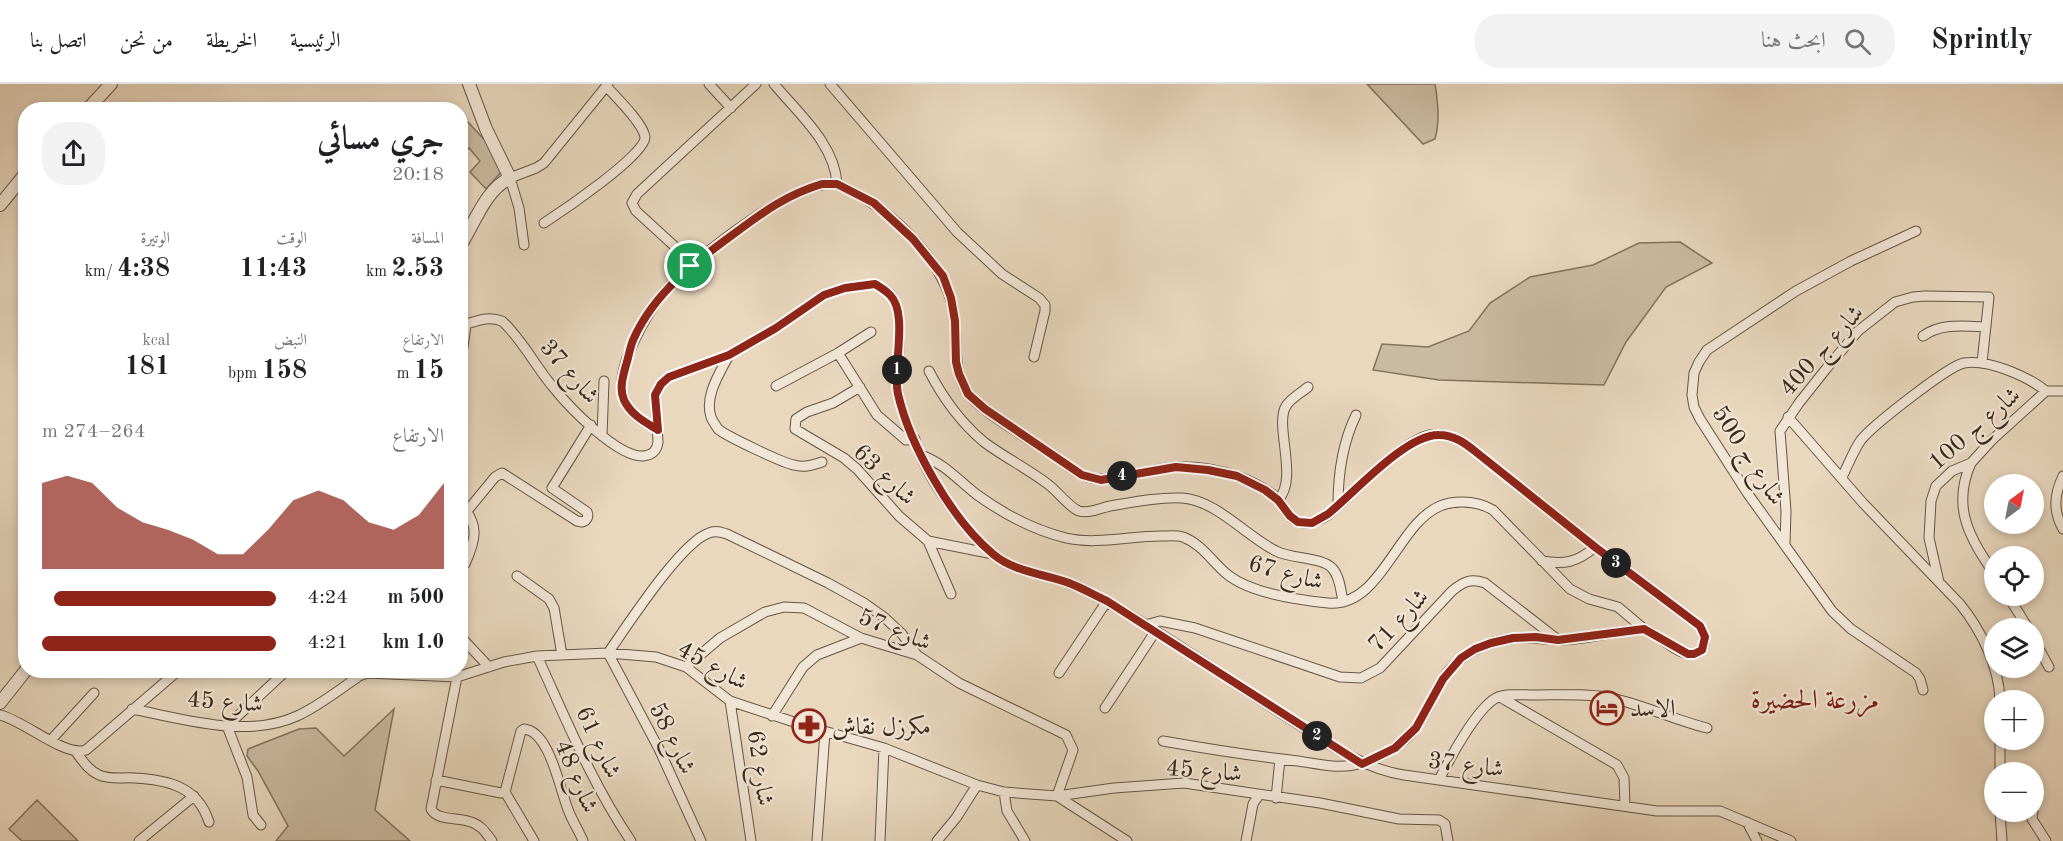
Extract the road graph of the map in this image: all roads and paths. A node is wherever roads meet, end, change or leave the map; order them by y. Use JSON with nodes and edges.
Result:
{"nodes":[{"id":1,"x":111,"y":84,"type":"edge"},
{"id":2,"x":469,"y":84,"type":"edge"},
{"id":3,"x":709,"y":84,"type":"edge"},
{"id":4,"x":756,"y":84,"type":"edge"},
{"id":5,"x":774,"y":84,"type":"edge"},
{"id":6,"x":830,"y":84,"type":"edge"},
{"id":7,"x":607,"y":85,"type":"edge"},
{"id":8,"x":94,"y":102,"type":"edge"},
{"id":9,"x":731,"y":108,"type":"junction"},
{"id":10,"x":510,"y":178,"type":"junction"},
{"id":11,"x":18,"y":183,"type":"edge"},
{"id":12,"x":837,"y":184,"type":"junction"},
{"id":13,"x":0,"y":205,"type":"edge"},
{"id":14,"x":544,"y":223,"type":"dead end"},
{"id":15,"x":1916,"y":231,"type":"dead end"},
{"id":16,"x":468,"y":232,"type":"edge"},
{"id":17,"x":524,"y":245,"type":"dead end"},
{"id":18,"x":690,"y":266,"type":"junction"},
{"id":19,"x":468,"y":324,"type":"edge"},
{"id":20,"x":1986,"y":327,"type":"junction"},
{"id":21,"x":871,"y":332,"type":"dead end"},
{"id":22,"x":1923,"y":336,"type":"dead end"},
{"id":23,"x":838,"y":353,"type":"junction"},
{"id":24,"x":729,"y":355,"type":"junction"},
{"id":25,"x":1034,"y":357,"type":"dead end"},
{"id":26,"x":1982,"y":363,"type":"junction"},
{"id":27,"x":929,"y":371,"type":"dead end"},
{"id":28,"x":604,"y":381,"type":"dead end"},
{"id":29,"x":776,"y":386,"type":"dead end"},
{"id":30,"x":860,"y":387,"type":"junction"},
{"id":31,"x":1308,"y":387,"type":"dead end"},
{"id":32,"x":2046,"y":391,"type":"junction"},
{"id":33,"x":2063,"y":391,"type":"edge"},
{"id":34,"x":1356,"y":415,"type":"dead end"},
{"id":35,"x":1788,"y":417,"type":"junction"},
{"id":36,"x":591,"y":425,"type":"junction"},
{"id":37,"x":658,"y":430,"type":"junction"},
{"id":38,"x":602,"y":436,"type":"junction"},
{"id":39,"x":915,"y":439,"type":"junction"},
{"id":40,"x":921,"y":455,"type":"junction"},
{"id":41,"x":822,"y":462,"type":"dead end"},
{"id":42,"x":1971,"y":463,"type":"junction"},
{"id":43,"x":2063,"y":476,"type":"edge"},
{"id":44,"x":1842,"y":477,"type":"junction"},
{"id":45,"x":1278,"y":500,"type":"junction"},
{"id":46,"x":468,"y":503,"type":"edge"},
{"id":47,"x":1338,"y":505,"type":"junction"},
{"id":48,"x":468,"y":513,"type":"edge"},
{"id":49,"x":2063,"y":529,"type":"edge"},
{"id":50,"x":928,"y":541,"type":"junction"},
{"id":51,"x":1785,"y":544,"type":"junction"},
{"id":52,"x":1595,"y":547,"type":"junction"},
{"id":53,"x":993,"y":554,"type":"junction"},
{"id":54,"x":468,"y":556,"type":"edge"},
{"id":55,"x":1984,"y":558,"type":"edge"},
{"id":56,"x":1542,"y":561,"type":"junction"},
{"id":57,"x":517,"y":576,"type":"dead end"},
{"id":58,"x":1940,"y":584,"type":"junction"},
{"id":59,"x":951,"y":594,"type":"dead end"},
{"id":60,"x":1107,"y":601,"type":"junction"},
{"id":61,"x":1343,"y":602,"type":"junction"},
{"id":62,"x":1145,"y":625,"type":"junction"},
{"id":63,"x":1644,"y":629,"type":"junction"},
{"id":64,"x":1155,"y":632,"type":"junction"},
{"id":65,"x":861,"y":638,"type":"junction"},
{"id":66,"x":1558,"y":640,"type":"junction"},
{"id":67,"x":468,"y":645,"type":"edge"},
{"id":68,"x":608,"y":653,"type":"junction"},
{"id":69,"x":562,"y":655,"type":"junction"},
{"id":70,"x":917,"y":655,"type":"junction"},
{"id":71,"x":537,"y":656,"type":"junction"},
{"id":72,"x":2044,"y":658,"type":"edge"},
{"id":73,"x":489,"y":667,"type":"junction"},
{"id":74,"x":686,"y":667,"type":"junction"},
{"id":75,"x":2049,"y":667,"type":"dead end"},
{"id":76,"x":1059,"y":673,"type":"dead end"},
{"id":77,"x":468,"y":674,"type":"edge"},
{"id":78,"x":20,"y":678,"type":"edge"},
{"id":79,"x":169,"y":678,"type":"edge"},
{"id":80,"x":278,"y":678,"type":"edge"},
{"id":81,"x":349,"y":678,"type":"edge"},
{"id":82,"x":457,"y":678,"type":"edge"},
{"id":83,"x":1923,"y":690,"type":"dead end"},
{"id":84,"x":1999,"y":690,"type":"edge"},
{"id":85,"x":94,"y":693,"type":"dead end"},
{"id":86,"x":1500,"y":697,"type":"junction"},
{"id":87,"x":730,"y":701,"type":"junction"},
{"id":88,"x":0,"y":703,"type":"edge"},
{"id":89,"x":1105,"y":708,"type":"dead end"},
{"id":90,"x":132,"y":709,"type":"junction"},
{"id":91,"x":0,"y":715,"type":"edge"},
{"id":92,"x":772,"y":716,"type":"junction"},
{"id":93,"x":227,"y":726,"type":"junction"},
{"id":94,"x":1707,"y":728,"type":"dead end"},
{"id":95,"x":825,"y":732,"type":"junction"},
{"id":96,"x":51,"y":740,"type":"junction"},
{"id":97,"x":1163,"y":741,"type":"dead end"},
{"id":98,"x":884,"y":748,"type":"junction"},
{"id":99,"x":76,"y":752,"type":"junction"},
{"id":100,"x":1280,"y":759,"type":"junction"},
{"id":101,"x":1362,"y":764,"type":"junction"},
{"id":102,"x":436,"y":780,"type":"junction"},
{"id":103,"x":1439,"y":780,"type":"junction"},
{"id":104,"x":977,"y":785,"type":"junction"},
{"id":105,"x":505,"y":792,"type":"junction"},
{"id":106,"x":1004,"y":792,"type":"junction"},
{"id":107,"x":1259,"y":795,"type":"junction"},
{"id":108,"x":194,"y":796,"type":"junction"},
{"id":109,"x":1057,"y":796,"type":"junction"},
{"id":110,"x":1276,"y":798,"type":"junction"},
{"id":111,"x":1625,"y":806,"type":"junction"},
{"id":112,"x":209,"y":822,"type":"dead end"},
{"id":113,"x":1747,"y":822,"type":"junction"},
{"id":114,"x":2001,"y":822,"type":"edge"},
{"id":115,"x":2034,"y":822,"type":"edge"},
{"id":116,"x":261,"y":825,"type":"dead end"},
{"id":117,"x":140,"y":841,"type":"edge"},
{"id":118,"x":492,"y":841,"type":"edge"},
{"id":119,"x":534,"y":841,"type":"edge"},
{"id":120,"x":584,"y":841,"type":"edge"},
{"id":121,"x":631,"y":841,"type":"edge"},
{"id":122,"x":700,"y":841,"type":"edge"},
{"id":123,"x":751,"y":841,"type":"edge"},
{"id":124,"x":817,"y":841,"type":"edge"},
{"id":125,"x":880,"y":841,"type":"edge"},
{"id":126,"x":937,"y":841,"type":"edge"},
{"id":127,"x":1025,"y":841,"type":"edge"},
{"id":128,"x":1127,"y":841,"type":"edge"},
{"id":129,"x":1246,"y":841,"type":"edge"},
{"id":130,"x":1449,"y":841,"type":"edge"},
{"id":131,"x":1757,"y":841,"type":"edge"},
{"id":132,"x":1791,"y":841,"type":"edge"},
{"id":133,"x":2002,"y":841,"type":"edge"},
{"id":134,"x":2046,"y":841,"type":"edge"}],
"edges":[{"from":1,"to":8,"type":"street"},
{"from":2,"to":10,"type":"street"},
{"from":3,"to":9,"type":"street"},
{"from":4,"to":9,"type":"street"},
{"from":5,"to":12,"type":"street"},
{"from":6,"to":25,"type":"street"},
{"from":7,"to":10,"type":"street"},
{"from":7,"to":14,"type":"street"},
{"from":9,"to":18,"type":"street"},
{"from":10,"to":16,"type":"street"},
{"from":10,"to":17,"type":"street"},
{"from":11,"to":13,"type":"street"},
{"from":12,"to":18,"type":"street"},
{"from":12,"to":45,"type":"street"},
{"from":15,"to":51,"type":"street","name":"شارع ج 500"},
{"from":18,"to":37,"type":"street"},
{"from":19,"to":36,"type":"street","name":"شارع 37"},
{"from":20,"to":22,"type":"street"},
{"from":20,"to":26,"type":"street"},
{"from":20,"to":35,"type":"street","name":"شارع ج 400"},
{"from":21,"to":23,"type":"street"},
{"from":23,"to":29,"type":"street"},
{"from":23,"to":30,"type":"street"},
{"from":24,"to":37,"type":"street","name":"شارع 37"},
{"from":24,"to":39,"type":"street","name":"شارع 37"},
{"from":24,"to":41,"type":"street"},
{"from":26,"to":32,"type":"street"},
{"from":26,"to":44,"type":"street"},
{"from":27,"to":61,"type":"street"},
{"from":28,"to":38,"type":"street"},
{"from":30,"to":39,"type":"street"},
{"from":30,"to":50,"type":"street","name":"شارع 63"},
{"from":31,"to":45,"type":"street"},
{"from":32,"to":33,"type":"street","name":"شارع ج 100"},
{"from":32,"to":42,"type":"street","name":"شارع ج 100"},
{"from":34,"to":47,"type":"street"},
{"from":35,"to":44,"type":"street"},
{"from":35,"to":51,"type":"street"},
{"from":36,"to":38,"type":"street","name":"شارع 37"},
{"from":36,"to":46,"type":"street"},
{"from":37,"to":38,"type":"street","name":"شارع 37"},
{"from":39,"to":40,"type":"street","name":"شارع 37"},
{"from":40,"to":53,"type":"street","name":"شارع 37"},
{"from":40,"to":61,"type":"street","name":"شارع 67"},
{"from":42,"to":55,"type":"street"},
{"from":42,"to":58,"type":"street","name":"شارع ج 100"},
{"from":43,"to":49,"type":"street"},
{"from":44,"to":58,"type":"street"},
{"from":45,"to":47,"type":"street"},
{"from":47,"to":52,"type":"street"},
{"from":48,"to":54,"type":"street"},
{"from":50,"to":53,"type":"street","name":"شارع 63"},
{"from":50,"to":59,"type":"street"},
{"from":51,"to":83,"type":"street","name":"شارع ج 500"},
{"from":52,"to":56,"type":"street"},
{"from":52,"to":63,"type":"street","name":"شارع 67"},
{"from":53,"to":60,"type":"street","name":"شارع 37"},
{"from":56,"to":61,"type":"street","name":"شارع 67"},
{"from":56,"to":63,"type":"street","name":"شارع 67"},
{"from":57,"to":69,"type":"street"},
{"from":58,"to":84,"type":"street"},
{"from":60,"to":62,"type":"street","name":"شارع 37"},
{"from":60,"to":76,"type":"street"},
{"from":62,"to":64,"type":"street","name":"شارع 37"},
{"from":62,"to":66,"type":"street","name":"شارع 71"},
{"from":63,"to":66,"type":"street"},
{"from":64,"to":89,"type":"street"},
{"from":64,"to":101,"type":"street","name":"شارع 37"},
{"from":65,"to":70,"type":"street","name":"شارع 57"},
{"from":65,"to":74,"type":"street","name":"شارع 57"},
{"from":65,"to":92,"type":"street"},
{"from":66,"to":101,"type":"street"},
{"from":67,"to":73,"type":"street"},
{"from":68,"to":69,"type":"street","name":"شارع 45"},
{"from":68,"to":70,"type":"street"},
{"from":68,"to":74,"type":"street","name":"شارع 45"},
{"from":68,"to":122,"type":"street","name":"شارع 58"},
{"from":69,"to":71,"type":"street","name":"شارع 45"},
{"from":70,"to":109,"type":"street","name":"شارع 57"},
{"from":71,"to":73,"type":"street","name":"شارع 45"},
{"from":71,"to":121,"type":"street","name":"شارع 61"},
{"from":72,"to":75,"type":"street"},
{"from":73,"to":77,"type":"street","name":"شارع 45"},
{"from":74,"to":87,"type":"street","name":"شارع 45"},
{"from":78,"to":88,"type":"street"},
{"from":79,"to":90,"type":"street"},
{"from":80,"to":93,"type":"street"},
{"from":81,"to":93,"type":"street","name":"شارع 45"},
{"from":82,"to":102,"type":"street"},
{"from":85,"to":96,"type":"street"},
{"from":86,"to":94,"type":"street"},
{"from":86,"to":103,"type":"street"},
{"from":86,"to":111,"type":"street"},
{"from":87,"to":92,"type":"street","name":"شارع 45"},
{"from":87,"to":123,"type":"street","name":"شارع 62"},
{"from":90,"to":93,"type":"street","name":"شارع 45"},
{"from":90,"to":99,"type":"street"},
{"from":91,"to":96,"type":"street"},
{"from":92,"to":95,"type":"street","name":"شارع 45"},
{"from":93,"to":116,"type":"street"},
{"from":95,"to":98,"type":"street","name":"شارع 45"},
{"from":95,"to":124,"type":"street"},
{"from":96,"to":99,"type":"street"},
{"from":97,"to":100,"type":"street","name":"شارع 45"},
{"from":98,"to":104,"type":"street","name":"شارع 45"},
{"from":98,"to":125,"type":"street"},
{"from":99,"to":108,"type":"street"},
{"from":100,"to":101,"type":"street","name":"شارع 45"},
{"from":100,"to":110,"type":"street","name":"شارع 45"},
{"from":101,"to":103,"type":"street","name":"شارع 37"},
{"from":102,"to":105,"type":"street"},
{"from":102,"to":118,"type":"street"},
{"from":103,"to":111,"type":"street","name":"شارع 37"},
{"from":104,"to":106,"type":"street","name":"شارع 45"},
{"from":104,"to":126,"type":"street"},
{"from":105,"to":119,"type":"street"},
{"from":105,"to":120,"type":"street","name":"شارع 48"},
{"from":106,"to":109,"type":"street","name":"شارع 45"},
{"from":106,"to":127,"type":"street"},
{"from":107,"to":109,"type":"street","name":"شارع 45"},
{"from":107,"to":110,"type":"street","name":"شارع 45"},
{"from":107,"to":129,"type":"street"},
{"from":108,"to":112,"type":"street"},
{"from":108,"to":117,"type":"street"},
{"from":109,"to":128,"type":"street"},
{"from":110,"to":130,"type":"street","name":"شارع 45"},
{"from":111,"to":113,"type":"street","name":"شارع 37"},
{"from":113,"to":131,"type":"street"},
{"from":113,"to":132,"type":"street","name":"شارع 37"},
{"from":114,"to":133,"type":"street"},
{"from":115,"to":134,"type":"street"}]}
